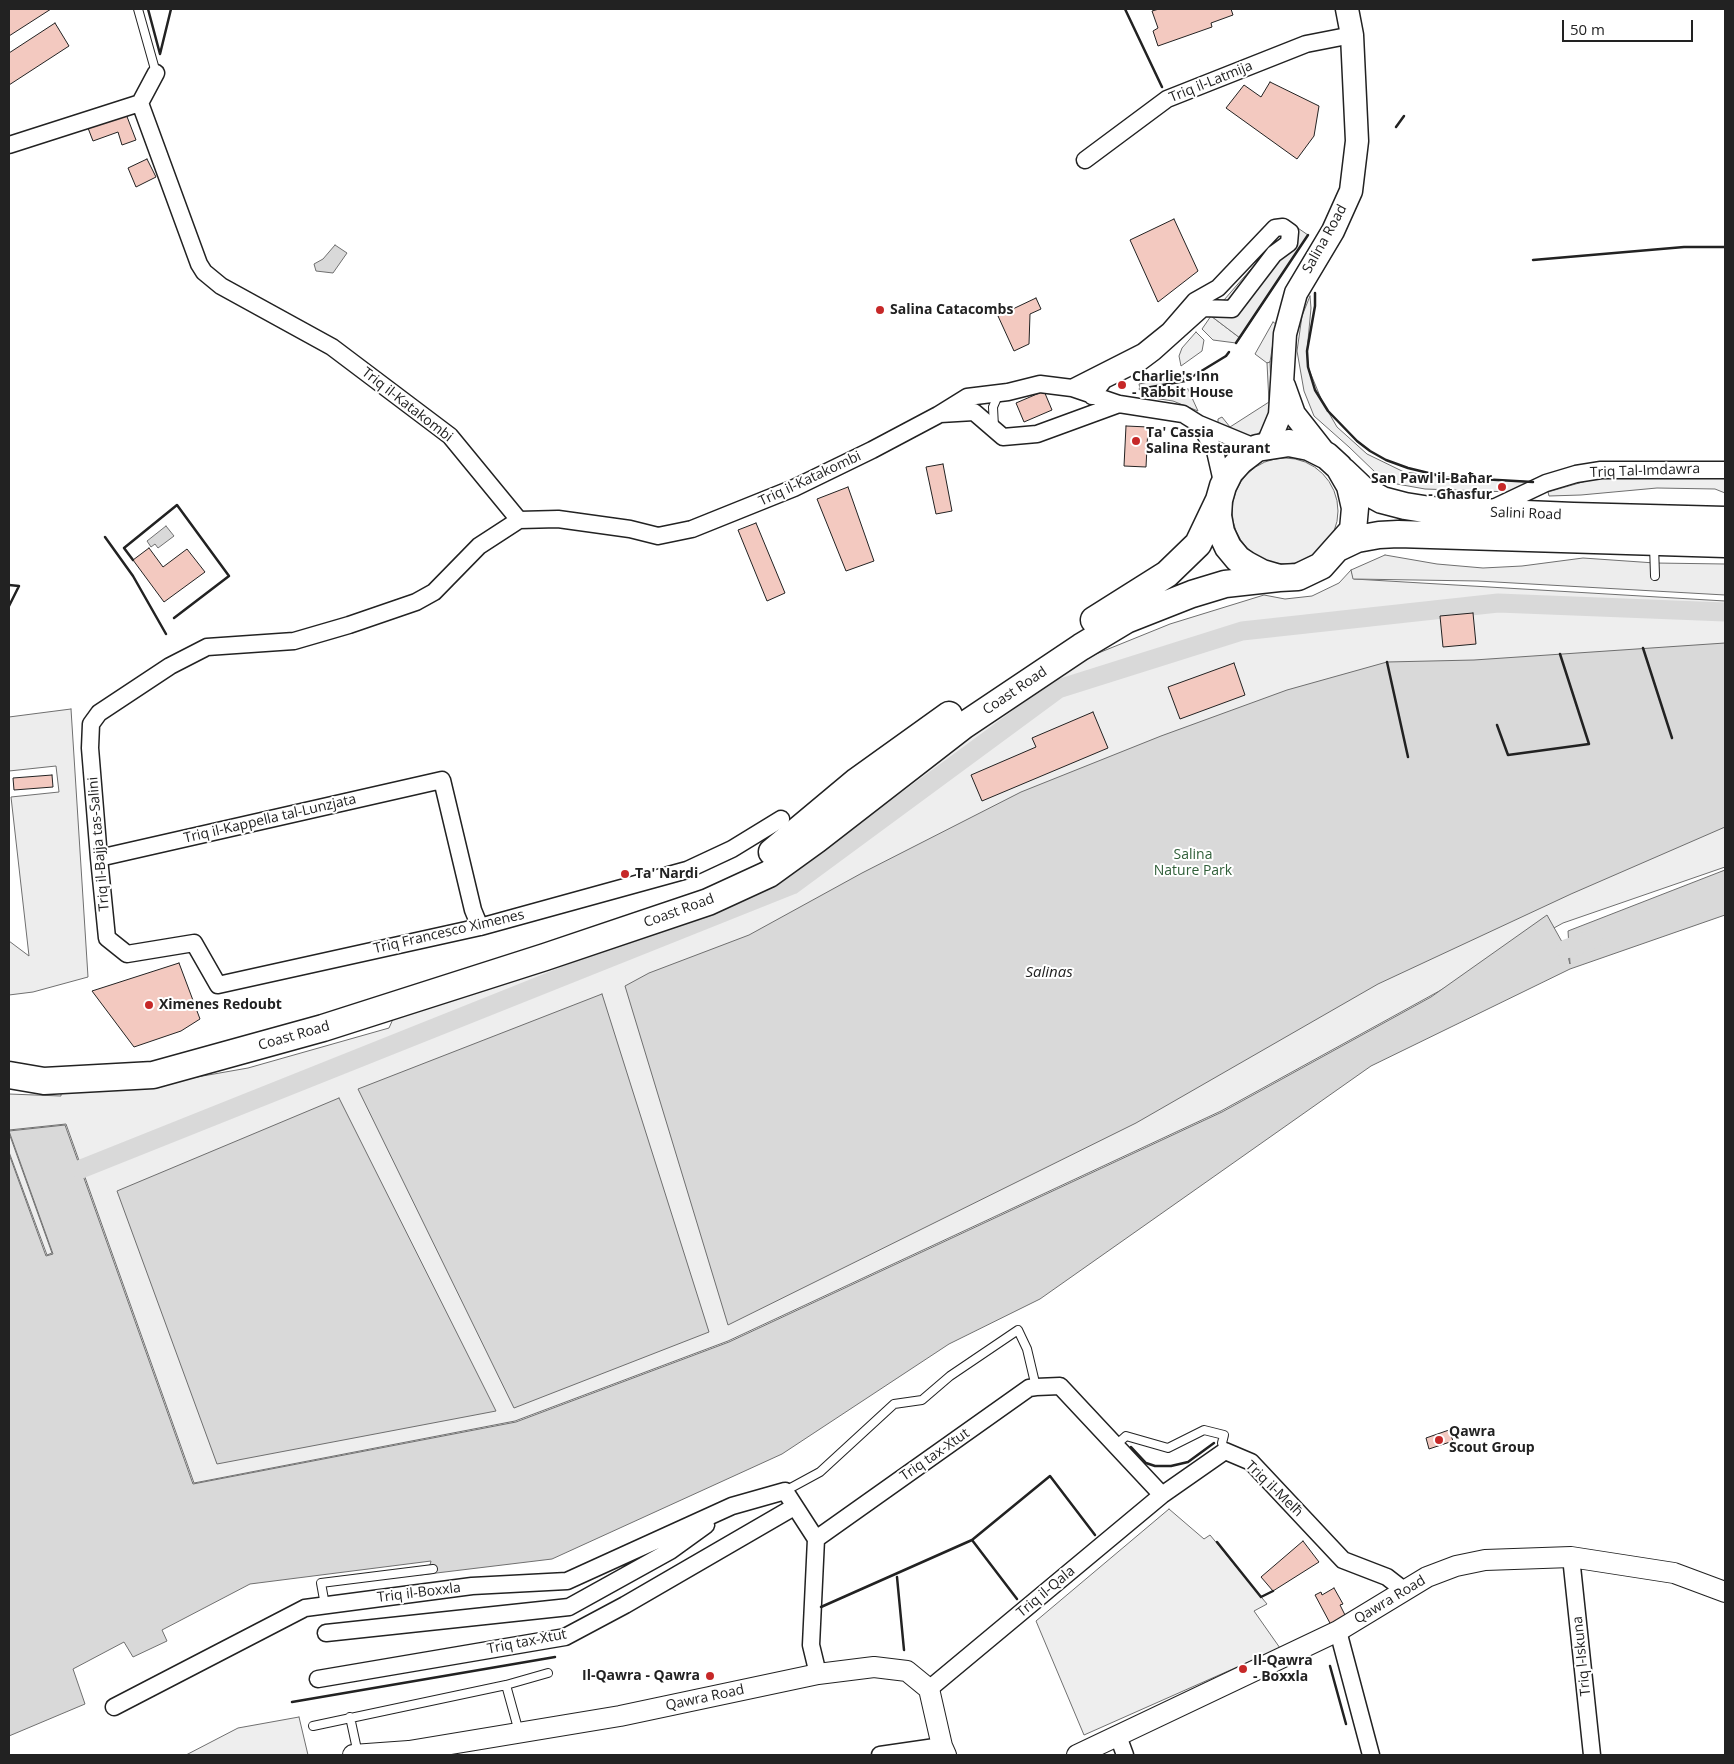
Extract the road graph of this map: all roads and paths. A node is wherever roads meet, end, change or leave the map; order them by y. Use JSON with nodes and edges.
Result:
{"nodes":[{"id":1,"x":138,"y":9,"type":"edge"},
{"id":2,"x":1347,"y":9,"type":"edge"},
{"id":3,"x":1352,"y":35,"type":"junction"},
{"id":4,"x":156,"y":73,"type":"joint"},
{"id":5,"x":140,"y":103,"type":"junction"},
{"id":6,"x":9,"y":145,"type":"edge"},
{"id":7,"x":1085,"y":160,"type":"dead end"},
{"id":8,"x":1281,"y":378,"type":"junction"},
{"id":9,"x":1072,"y":388,"type":"junction"},
{"id":10,"x":999,"y":392,"type":"junction"},
{"id":11,"x":1092,"y":396,"type":"junction"},
{"id":12,"x":1119,"y":404,"type":"junction"},
{"id":13,"x":938,"y":414,"type":"junction"},
{"id":14,"x":1199,"y":424,"type":"junction"},
{"id":15,"x":994,"y":429,"type":"junction"},
{"id":16,"x":1262,"y":447,"type":"junction"},
{"id":17,"x":1333,"y":462,"type":"junction"},
{"id":18,"x":1725,"y":470,"type":"edge"},
{"id":19,"x":1221,"y":493,"type":"junction"},
{"id":20,"x":1482,"y":513,"type":"junction"},
{"id":21,"x":519,"y":520,"type":"junction"},
{"id":22,"x":1725,"y":520,"type":"edge"},
{"id":23,"x":1654,"y":542,"type":"junction"},
{"id":24,"x":1725,"y":544,"type":"edge"},
{"id":25,"x":1338,"y":548,"type":"junction"},
{"id":26,"x":1655,"y":576,"type":"dead end"},
{"id":27,"x":1279,"y":578,"type":"junction"},
{"id":28,"x":782,"y":820,"type":"dead end"},
{"id":29,"x":99,"y":858,"type":"junction"},
{"id":30,"x":480,"y":927,"type":"junction"},
{"id":31,"x":127,"y":954,"type":"joint"},
{"id":32,"x":9,"y":1062,"type":"edge"},
{"id":33,"x":9,"y":1075,"type":"edge"},
{"id":34,"x":1036,"y":1387,"type":"junction"},
{"id":35,"x":1116,"y":1445,"type":"junction"},
{"id":36,"x":1225,"y":1451,"type":"junction"},
{"id":37,"x":785,"y":1491,"type":"junction"},
{"id":38,"x":1162,"y":1495,"type":"junction"},
{"id":39,"x":732,"y":1506,"type":"junction"},
{"id":40,"x":794,"y":1507,"type":"junction"},
{"id":41,"x":816,"y":1539,"type":"junction"},
{"id":42,"x":1571,"y":1557,"type":"junction"},
{"id":43,"x":433,"y":1569,"type":"dead end"},
{"id":44,"x":1405,"y":1592,"type":"junction"},
{"id":45,"x":1725,"y":1592,"type":"edge"},
{"id":46,"x":325,"y":1605,"type":"junction"},
{"id":47,"x":1338,"y":1631,"type":"junction"},
{"id":48,"x":326,"y":1633,"type":"dead end"},
{"id":49,"x":548,"y":1673,"type":"dead end"},
{"id":50,"x":818,"y":1674,"type":"junction"},
{"id":51,"x":318,"y":1679,"type":"dead end"},
{"id":52,"x":506,"y":1685,"type":"junction"},
{"id":53,"x":929,"y":1689,"type":"junction"},
{"id":54,"x":114,"y":1707,"type":"dead end"},
{"id":55,"x":350,"y":1717,"type":"junction"},
{"id":56,"x":313,"y":1726,"type":"dead end"},
{"id":57,"x":519,"y":1732,"type":"junction"},
{"id":58,"x":1118,"y":1736,"type":"junction"},
{"id":59,"x":944,"y":1750,"type":"edge"},
{"id":60,"x":407,"y":1754,"type":"edge"},
{"id":61,"x":355,"y":1755,"type":"edge"},
{"id":62,"x":880,"y":1755,"type":"edge"},
{"id":63,"x":1077,"y":1755,"type":"edge"},
{"id":64,"x":1125,"y":1755,"type":"edge"},
{"id":65,"x":1371,"y":1755,"type":"edge"},
{"id":66,"x":1592,"y":1755,"type":"edge"}],
"edges":[{"from":1,"to":4,"type":"lane"},
{"from":2,"to":3,"type":"main road","name":"Salina Road"},
{"from":3,"to":7,"type":"street","name":"Triq il-Latmija"},
{"from":3,"to":8,"type":"main road","name":"Salina Road"},
{"from":4,"to":5,"type":"street"},
{"from":5,"to":6,"type":"street"},
{"from":5,"to":21,"type":"street","name":"Triq il-Katakombi"},
{"from":8,"to":16,"type":"main road","name":"Salina Road"},
{"from":8,"to":17,"type":"main road","name":"Salina Road"},
{"from":9,"to":10,"type":"street","name":"Triq il-Katakombi"},
{"from":9,"to":11,"type":"street","name":"Triq il-Katakombi"},
{"from":9,"to":11,"type":"street"},
{"from":10,"to":13,"type":"street","name":"Triq il-Katakombi"},
{"from":10,"to":15,"type":"lane"},
{"from":11,"to":12,"type":"street","name":"Triq il-Katakombi"},
{"from":12,"to":14,"type":"street","name":"Triq il-Katakombi"},
{"from":12,"to":15,"type":"street","name":"Triq il-Katakombi"},
{"from":13,"to":15,"type":"street","name":"Triq il-Katakombi"},
{"from":13,"to":21,"type":"street","name":"Triq il-Katakombi"},
{"from":14,"to":16,"type":"street","name":"Triq il-Katakombi"},
{"from":14,"to":19,"type":"street"},
{"from":16,"to":17,"type":"highway"},
{"from":16,"to":19,"type":"highway"},
{"from":17,"to":20,"type":"highway","name":"Salini Road"},
{"from":17,"to":25,"type":"highway"},
{"from":18,"to":20,"type":"street","name":"Triq Tal-Imdawra"},
{"from":19,"to":27,"type":"highway"},
{"from":19,"to":32,"type":"highway","name":"Coast Road"},
{"from":20,"to":22,"type":"highway","name":"Salini Road"},
{"from":21,"to":29,"type":"street","name":"Triq il-Bajja tas-Salini"},
{"from":23,"to":24,"type":"highway","name":"Salini Road"},
{"from":23,"to":25,"type":"highway","name":"Salini Road"},
{"from":23,"to":26,"type":"lane"},
{"from":25,"to":27,"type":"highway"},
{"from":27,"to":33,"type":"highway","name":"Coast Road"},
{"from":28,"to":30,"type":"street","name":"Triq Francesco Ximenes"},
{"from":29,"to":30,"type":"street","name":"Triq il-Kappella tal-Lunzjata"},
{"from":29,"to":31,"type":"street","name":"Triq il-Bajja tas-Salini"},
{"from":30,"to":31,"type":"street","name":"Triq Francesco Ximenes"},
{"from":34,"to":35,"type":"street","name":"Triq tax-Xtut"},
{"from":34,"to":37,"type":"lane"},
{"from":34,"to":41,"type":"street","name":"Triq tax-Xtut"},
{"from":35,"to":36,"type":"lane"},
{"from":35,"to":38,"type":"street"},
{"from":36,"to":38,"type":"street"},
{"from":36,"to":44,"type":"street","name":"Triq il-Melħ"},
{"from":37,"to":39,"type":"street","name":"Triq il-Boxxla"},
{"from":37,"to":40,"type":"street"},
{"from":38,"to":53,"type":"street","name":"Triq il-Qala"},
{"from":39,"to":46,"type":"street","name":"Triq il-Boxxla"},
{"from":39,"to":48,"type":"street","name":"Triq il-Boxxla"},
{"from":40,"to":41,"type":"street"},
{"from":40,"to":51,"type":"street","name":"Triq tax-Xtut"},
{"from":41,"to":50,"type":"street"},
{"from":42,"to":44,"type":"street","name":"Qawra Road"},
{"from":42,"to":45,"type":"street","name":"Qawra Road"},
{"from":42,"to":66,"type":"street","name":"Triq l-Iskuna"},
{"from":43,"to":46,"type":"lane"},
{"from":44,"to":47,"type":"street","name":"Qawra Road"},
{"from":46,"to":54,"type":"street","name":"Triq il-Boxxla"},
{"from":47,"to":58,"type":"street","name":"Qawra Road"},
{"from":47,"to":65,"type":"street"},
{"from":49,"to":52,"type":"lane"},
{"from":50,"to":53,"type":"street","name":"Qawra Road"},
{"from":50,"to":57,"type":"street","name":"Qawra Road"},
{"from":52,"to":55,"type":"lane"},
{"from":52,"to":57,"type":"lane"},
{"from":53,"to":59,"type":"street"},
{"from":55,"to":56,"type":"lane"},
{"from":55,"to":61,"type":"lane"},
{"from":57,"to":60,"type":"street","name":"Qawra Road"},
{"from":58,"to":63,"type":"street","name":"Qawra Road"},
{"from":58,"to":64,"type":"street"},
{"from":59,"to":62,"type":"street"},
{"from":60,"to":61,"type":"street","name":"Qawra Road"}]}
